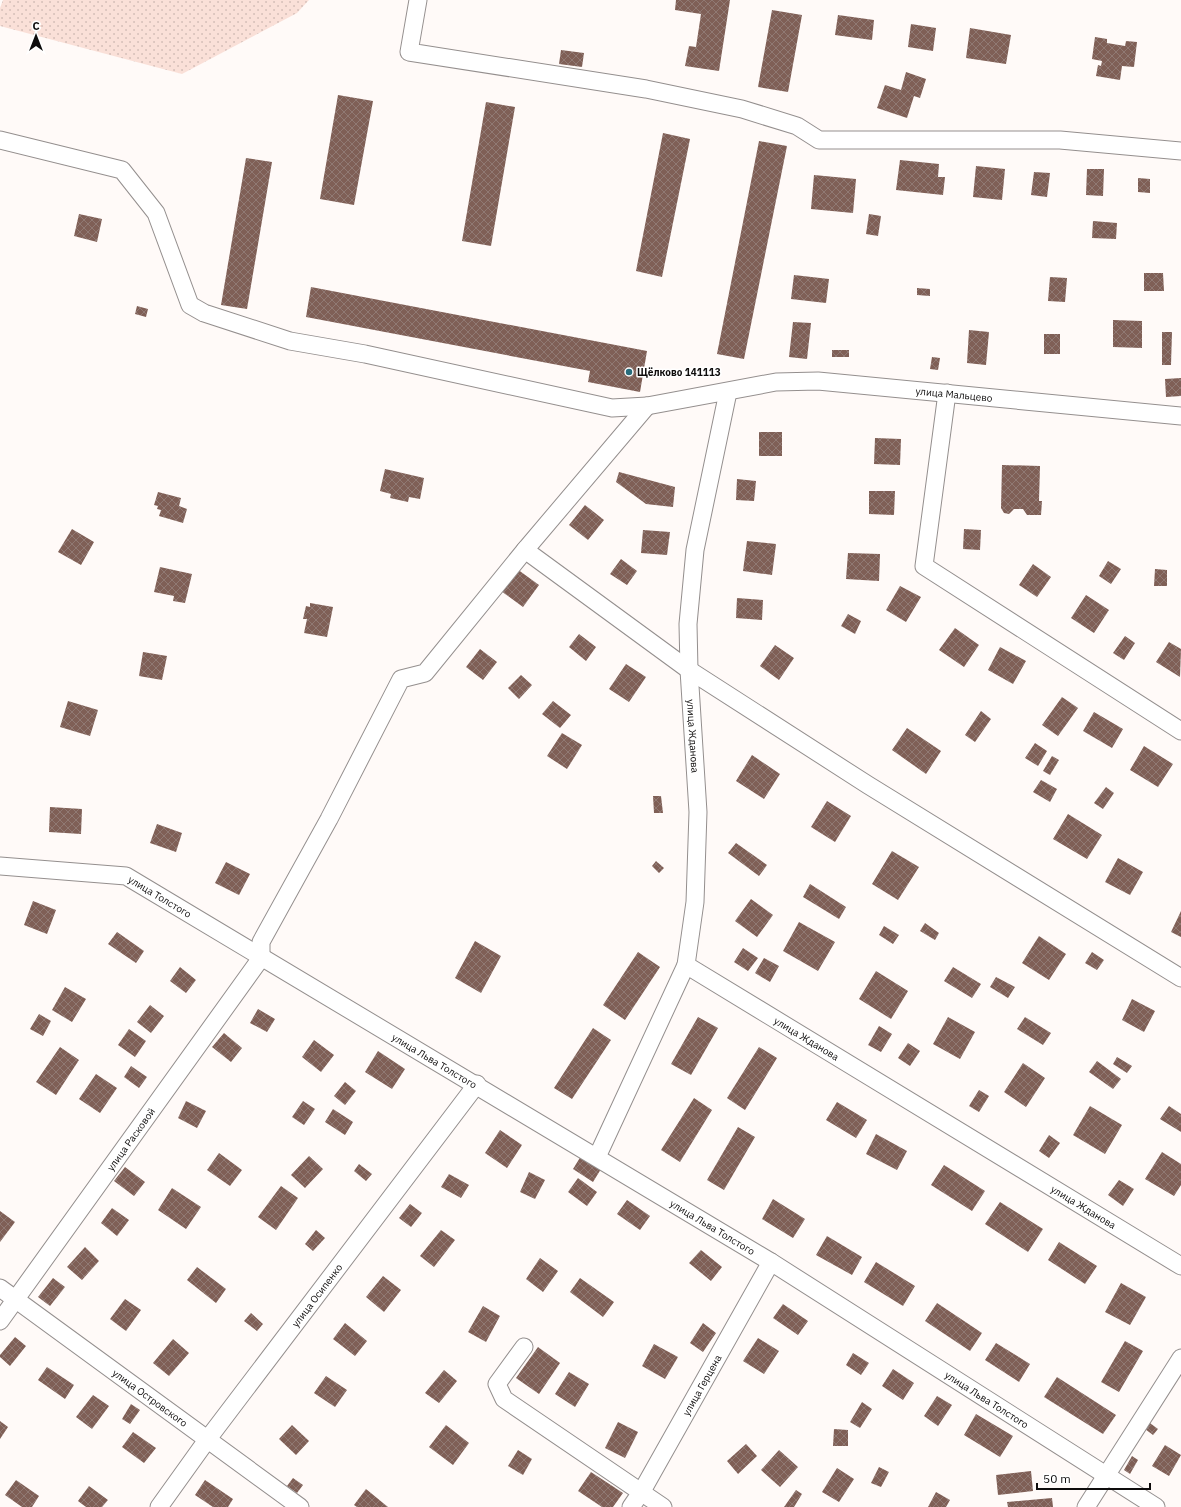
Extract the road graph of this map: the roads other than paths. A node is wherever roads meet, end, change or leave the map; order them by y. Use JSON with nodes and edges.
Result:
{"nodes":[{"id":1,"x":418,"y":0,"type":"edge"},
{"id":2,"x":0,"y":140,"type":"edge"},
{"id":3,"x":1181,"y":151,"type":"edge"},
{"id":4,"x":728,"y":392,"type":"junction"},
{"id":5,"x":947,"y":393,"type":"junction"},
{"id":6,"x":647,"y":406,"type":"junction"},
{"id":7,"x":1181,"y":416,"type":"edge"},
{"id":8,"x":525,"y":550,"type":"junction"},
{"id":9,"x":689,"y":670,"type":"junction"},
{"id":10,"x":1181,"y":731,"type":"edge"},
{"id":11,"x":0,"y":866,"type":"edge"},
{"id":12,"x":261,"y":958,"type":"junction"},
{"id":13,"x":686,"y":965,"type":"junction"},
{"id":14,"x":1181,"y":978,"type":"edge"},
{"id":15,"x":476,"y":1084,"type":"junction"},
{"id":16,"x":597,"y":1157,"type":"junction"},
{"id":17,"x":771,"y":1262,"type":"junction"},
{"id":18,"x":1181,"y":1266,"type":"edge"},
{"id":19,"x":0,"y":1288,"type":"edge"},
{"id":20,"x":15,"y":1299,"type":"junction"},
{"id":21,"x":0,"y":1321,"type":"edge"},
{"id":22,"x":524,"y":1347,"type":"dead end"},
{"id":23,"x":1181,"y":1358,"type":"edge"},
{"id":24,"x":207,"y":1440,"type":"junction"},
{"id":25,"x":1106,"y":1477,"type":"junction"},
{"id":26,"x":642,"y":1491,"type":"junction"},
{"id":27,"x":159,"y":1507,"type":"edge"},
{"id":28,"x":300,"y":1507,"type":"edge"},
{"id":29,"x":631,"y":1507,"type":"edge"},
{"id":30,"x":663,"y":1507,"type":"edge"},
{"id":31,"x":1086,"y":1507,"type":"edge"},
{"id":32,"x":1156,"y":1507,"type":"edge"}],
"edges":[{"from":1,"to":3,"type":"street"},
{"from":2,"to":6,"type":"street","name":"улица Мальцево"},
{"from":4,"to":5,"type":"street","name":"улица Мальцево"},
{"from":4,"to":6,"type":"street","name":"улица Мальцево"},
{"from":4,"to":9,"type":"street","name":"улица Жданова"},
{"from":5,"to":7,"type":"street","name":"улица Мальцево"},
{"from":5,"to":10,"type":"street"},
{"from":6,"to":8,"type":"street"},
{"from":8,"to":9,"type":"street"},
{"from":8,"to":12,"type":"street"},
{"from":9,"to":13,"type":"street","name":"улица Жданова"},
{"from":9,"to":14,"type":"street"},
{"from":11,"to":12,"type":"street","name":"улица Толстого"},
{"from":12,"to":15,"type":"street","name":"улица Льва Толстого"},
{"from":12,"to":20,"type":"street","name":"улица Расковой"},
{"from":13,"to":16,"type":"street"},
{"from":13,"to":18,"type":"street","name":"улица Жданова"},
{"from":15,"to":16,"type":"street","name":"улица Льва Толстого"},
{"from":15,"to":24,"type":"street","name":"улица Осипенко"},
{"from":16,"to":17,"type":"street","name":"улица Льва Толстого"},
{"from":17,"to":25,"type":"street","name":"улица Льва Толстого"},
{"from":17,"to":26,"type":"street","name":"улица Герцена"},
{"from":19,"to":20,"type":"street","name":"улица Островского"},
{"from":20,"to":21,"type":"street","name":"улица Расковой"},
{"from":20,"to":24,"type":"street","name":"улица Островского"},
{"from":22,"to":26,"type":"street"},
{"from":23,"to":25,"type":"street"},
{"from":24,"to":27,"type":"street","name":"улица Осипенко"},
{"from":24,"to":28,"type":"street","name":"улица Островского"},
{"from":25,"to":31,"type":"street"},
{"from":25,"to":32,"type":"street","name":"улица Льва Толстого"},
{"from":26,"to":29,"type":"street","name":"улица Герцена"},
{"from":26,"to":30,"type":"street"}]}
